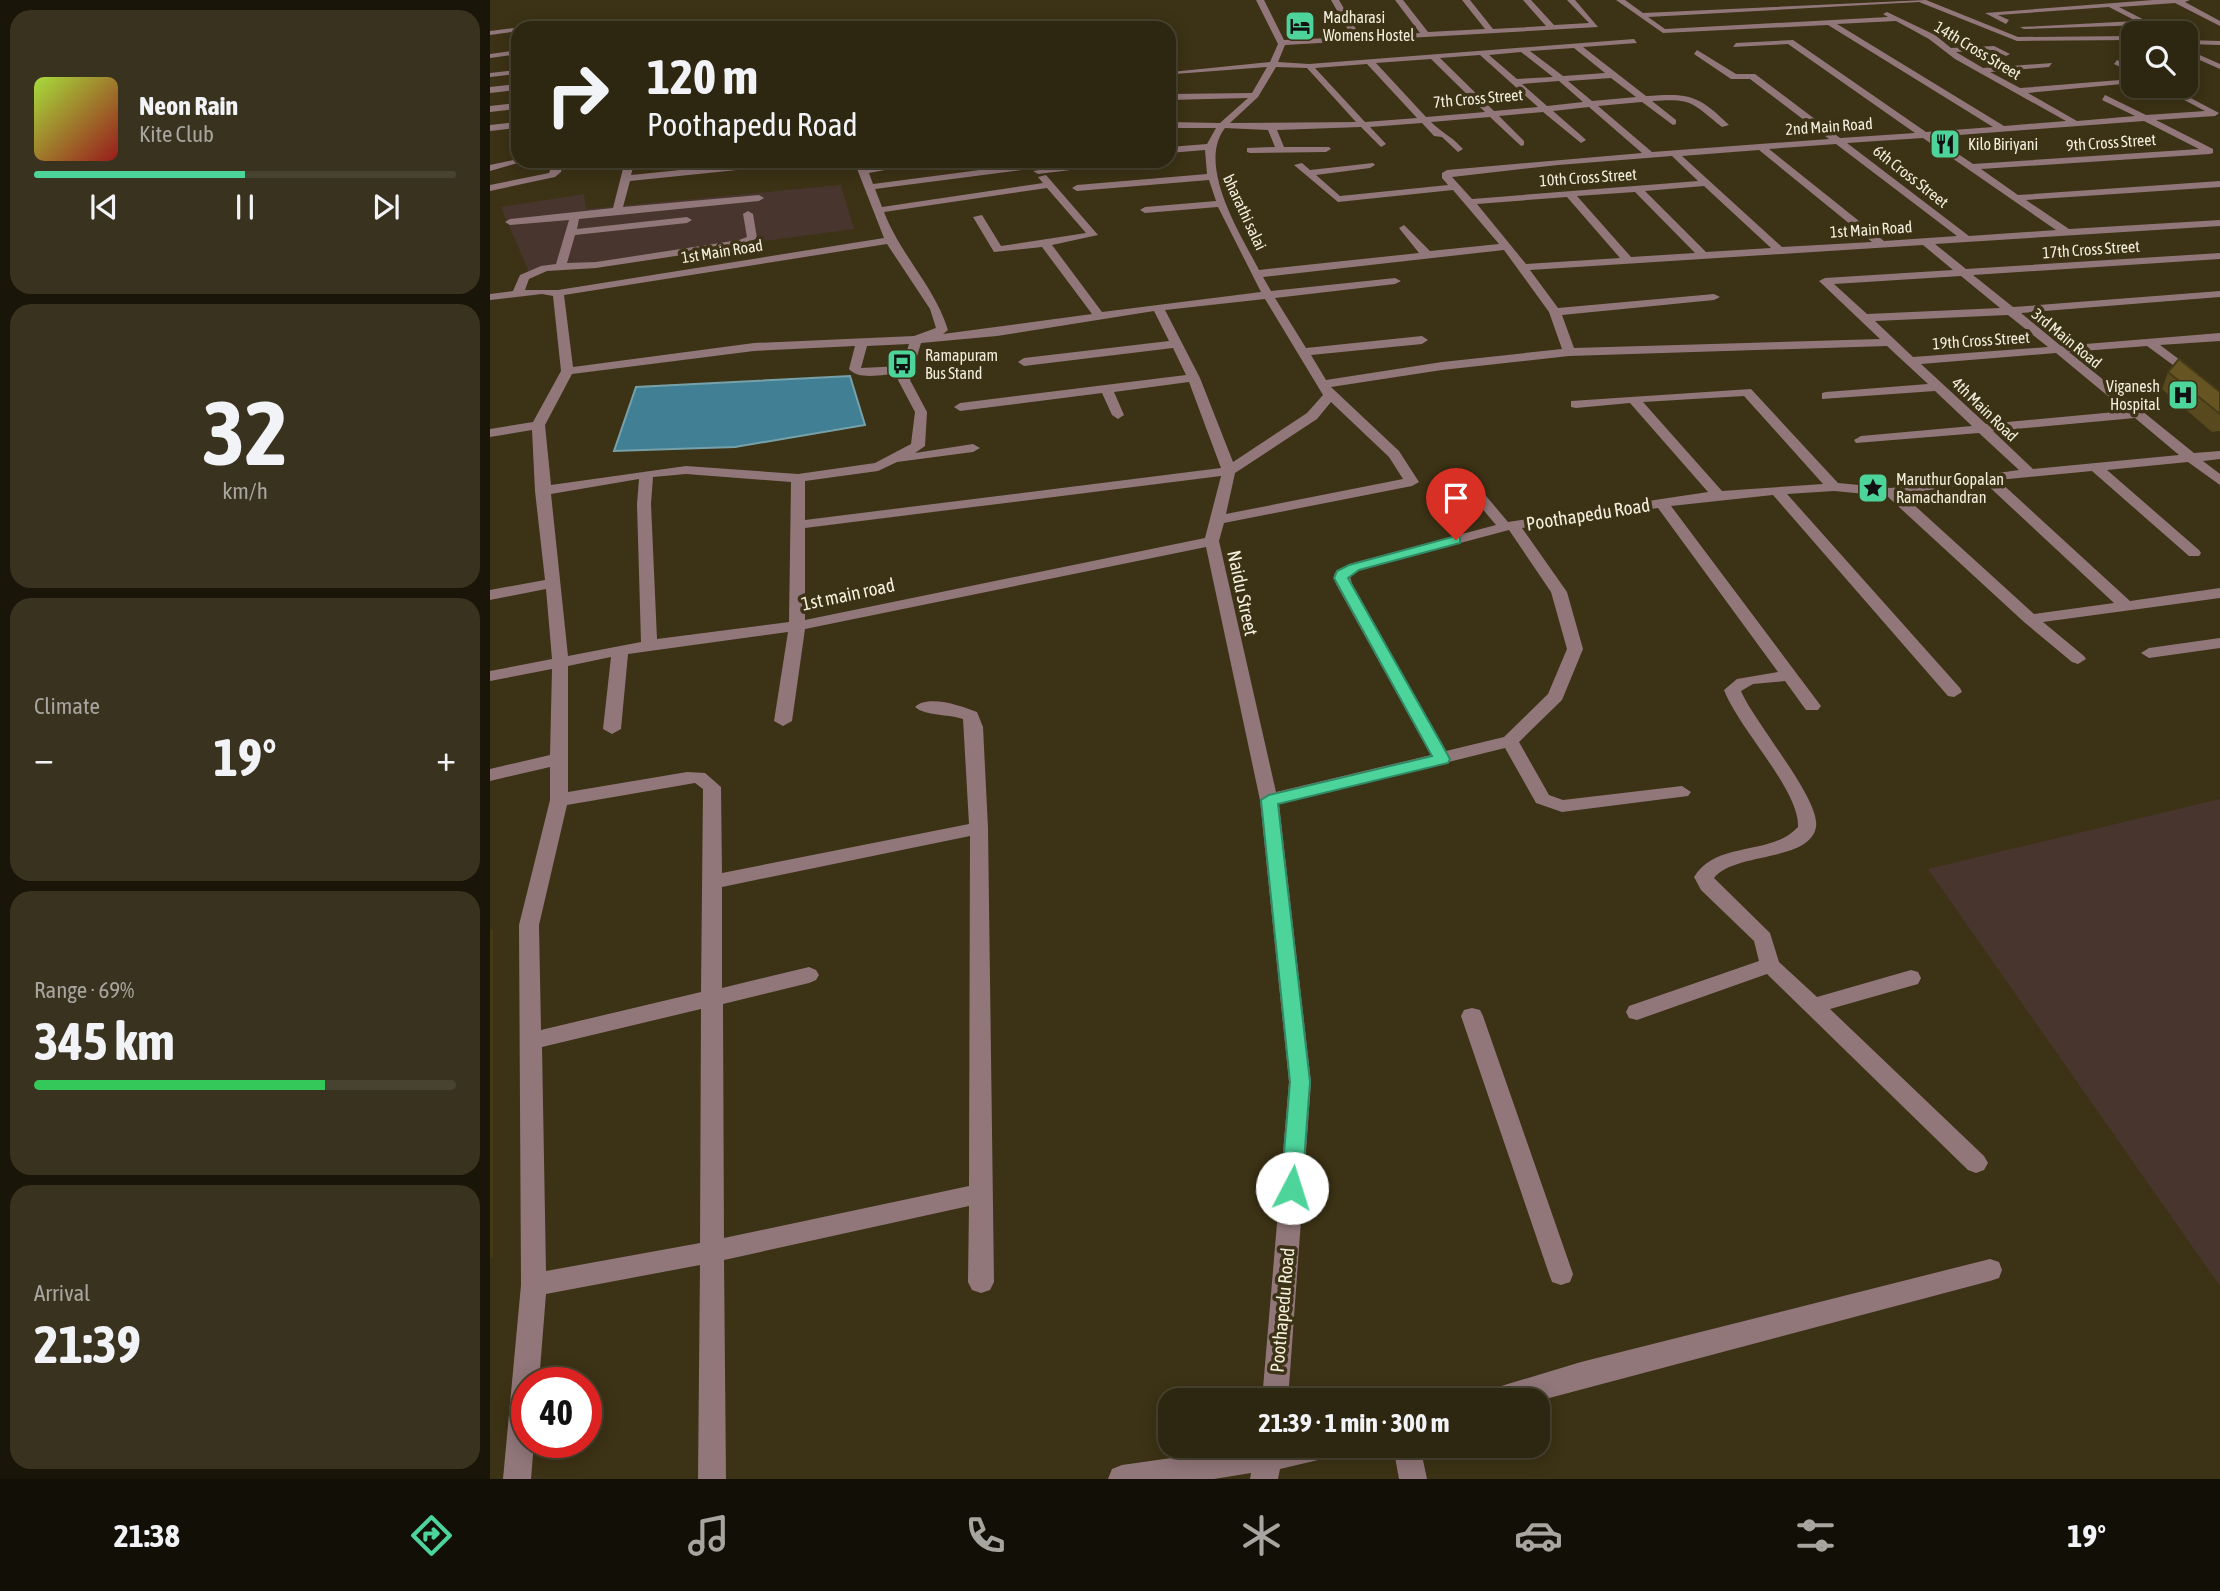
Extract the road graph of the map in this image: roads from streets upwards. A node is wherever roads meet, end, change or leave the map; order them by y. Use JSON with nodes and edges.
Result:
{"nodes":[{"id":1,"x":1260,"y":0,"type":"edge"},
{"id":2,"x":1335,"y":0,"type":"edge"},
{"id":3,"x":1399,"y":0,"type":"edge"},
{"id":4,"x":1466,"y":0,"type":"edge"},
{"id":5,"x":1527,"y":0,"type":"edge"},
{"id":6,"x":1571,"y":0,"type":"edge"},
{"id":7,"x":1639,"y":0,"type":"edge"},
{"id":8,"x":1731,"y":0,"type":"edge"},
{"id":9,"x":1921,"y":0,"type":"edge"},
{"id":10,"x":2186,"y":0,"type":"edge"},
{"id":11,"x":1621,"y":1,"type":"edge"},
{"id":12,"x":2177,"y":1,"type":"edge"},
{"id":13,"x":1865,"y":4,"type":"junction"},
{"id":14,"x":2110,"y":5,"type":"junction"},
{"id":15,"x":1814,"y":6,"type":"junction"},
{"id":16,"x":1749,"y":9,"type":"junction"},
{"id":17,"x":1644,"y":15,"type":"junction"},
{"id":18,"x":1897,"y":19,"type":"junction"},
{"id":19,"x":2142,"y":21,"type":"edge"},
{"id":20,"x":1832,"y":22,"type":"junction"},
{"id":21,"x":2006,"y":22,"type":"dead end"},
{"id":22,"x":2121,"y":24,"type":"edge"},
{"id":23,"x":2220,"y":24,"type":"edge"},
{"id":24,"x":2024,"y":27,"type":"dead end"},
{"id":25,"x":1552,"y":28,"type":"junction"},
{"id":26,"x":511,"y":29,"type":"edge"},
{"id":27,"x":1491,"y":31,"type":"junction"},
{"id":28,"x":490,"y":33,"type":"edge"},
{"id":29,"x":1426,"y":35,"type":"junction"},
{"id":30,"x":1357,"y":38,"type":"junction"},
{"id":31,"x":2121,"y":38,"type":"edge"},
{"id":32,"x":1634,"y":41,"type":"dead end"},
{"id":33,"x":2198,"y":42,"type":"edge"},
{"id":34,"x":1281,"y":43,"type":"junction"},
{"id":35,"x":2220,"y":43,"type":"edge"},
{"id":36,"x":1736,"y":45,"type":"dead end"},
{"id":37,"x":1576,"y":46,"type":"junction"},
{"id":38,"x":1522,"y":49,"type":"junction"},
{"id":39,"x":1948,"y":50,"type":"junction"},
{"id":40,"x":1481,"y":52,"type":"junction"},
{"id":41,"x":1697,"y":52,"type":"dead end"},
{"id":42,"x":511,"y":53,"type":"edge"},
{"id":43,"x":2006,"y":54,"type":"dead end"},
{"id":44,"x":490,"y":56,"type":"edge"},
{"id":45,"x":1433,"y":56,"type":"junction"},
{"id":46,"x":2198,"y":57,"type":"edge"},
{"id":47,"x":511,"y":60,"type":"edge"},
{"id":48,"x":1369,"y":61,"type":"junction"},
{"id":49,"x":2117,"y":62,"type":"dead end"},
{"id":50,"x":1273,"y":64,"type":"junction"},
{"id":51,"x":2121,"y":64,"type":"edge"},
{"id":52,"x":2049,"y":65,"type":"dead end"},
{"id":53,"x":1309,"y":66,"type":"junction"},
{"id":54,"x":2220,"y":68,"type":"edge"},
{"id":55,"x":1982,"y":71,"type":"junction"},
{"id":56,"x":1176,"y":72,"type":"edge"},
{"id":57,"x":505,"y":73,"type":"junction"},
{"id":58,"x":511,"y":73,"type":"edge"},
{"id":59,"x":490,"y":75,"type":"edge"},
{"id":60,"x":1613,"y":75,"type":"junction"},
{"id":61,"x":1561,"y":79,"type":"junction"},
{"id":62,"x":1516,"y":82,"type":"junction"},
{"id":63,"x":2121,"y":82,"type":"edge"},
{"id":64,"x":511,"y":88,"type":"edge"},
{"id":65,"x":490,"y":90,"type":"edge"},
{"id":66,"x":2019,"y":91,"type":"junction"},
{"id":67,"x":1255,"y":95,"type":"junction"},
{"id":68,"x":1176,"y":97,"type":"edge"},
{"id":69,"x":2105,"y":98,"type":"dead end"},
{"id":70,"x":2186,"y":98,"type":"edge"},
{"id":71,"x":1645,"y":99,"type":"junction"},
{"id":72,"x":1590,"y":104,"type":"junction"},
{"id":73,"x":511,"y":107,"type":"edge"},
{"id":74,"x":1545,"y":107,"type":"junction"},
{"id":75,"x":490,"y":109,"type":"edge"},
{"id":76,"x":1492,"y":112,"type":"junction"},
{"id":77,"x":2217,"y":114,"type":"edge"},
{"id":78,"x":2144,"y":118,"type":"junction"},
{"id":79,"x":1422,"y":119,"type":"junction"},
{"id":80,"x":1673,"y":122,"type":"dead end"},
{"id":81,"x":1225,"y":123,"type":"junction"},
{"id":82,"x":2076,"y":123,"type":"junction"},
{"id":83,"x":1361,"y":124,"type":"junction"},
{"id":84,"x":1176,"y":125,"type":"edge"},
{"id":85,"x":1271,"y":125,"type":"junction"},
{"id":86,"x":1725,"y":125,"type":"dead end"},
{"id":87,"x":511,"y":126,"type":"edge"},
{"id":88,"x":490,"y":128,"type":"edge"},
{"id":89,"x":2003,"y":129,"type":"junction"},
{"id":90,"x":1925,"y":135,"type":"junction"},
{"id":91,"x":1581,"y":140,"type":"dead end"},
{"id":92,"x":1841,"y":141,"type":"junction"},
{"id":93,"x":1381,"y":144,"type":"dead end"},
{"id":94,"x":1521,"y":144,"type":"dead end"},
{"id":95,"x":1210,"y":147,"type":"junction"},
{"id":96,"x":1761,"y":147,"type":"junction"},
{"id":97,"x":1176,"y":149,"type":"edge"},
{"id":98,"x":1326,"y":149,"type":"dead end"},
{"id":99,"x":1458,"y":149,"type":"dead end"},
{"id":100,"x":1250,"y":150,"type":"dead end"},
{"id":101,"x":1281,"y":150,"type":"junction"},
{"id":102,"x":2210,"y":151,"type":"junction"},
{"id":103,"x":1675,"y":153,"type":"junction"},
{"id":104,"x":1650,"y":155,"type":"junction"},
{"id":105,"x":2220,"y":157,"type":"edge"},
{"id":106,"x":511,"y":160,"type":"edge"},
{"id":107,"x":1370,"y":165,"type":"dead end"},
{"id":108,"x":1972,"y":167,"type":"junction"},
{"id":109,"x":490,"y":168,"type":"edge"},
{"id":110,"x":557,"y":168,"type":"edge"},
{"id":111,"x":628,"y":168,"type":"edge"},
{"id":112,"x":692,"y":168,"type":"edge"},
{"id":113,"x":728,"y":168,"type":"edge"},
{"id":114,"x":862,"y":168,"type":"edge"},
{"id":115,"x":1018,"y":168,"type":"edge"},
{"id":116,"x":1036,"y":168,"type":"edge"},
{"id":117,"x":691,"y":172,"type":"junction"},
{"id":118,"x":1210,"y":177,"type":"junction"},
{"id":119,"x":625,"y":179,"type":"junction"},
{"id":120,"x":1707,"y":183,"type":"junction"},
{"id":121,"x":2220,"y":184,"type":"edge"},
{"id":122,"x":1050,"y":185,"type":"junction"},
{"id":123,"x":870,"y":187,"type":"junction"},
{"id":124,"x":1456,"y":187,"type":"junction"},
{"id":125,"x":490,"y":188,"type":"edge"},
{"id":126,"x":1077,"y":188,"type":"dead end"},
{"id":127,"x":1638,"y":189,"type":"junction"},
{"id":128,"x":1570,"y":194,"type":"junction"},
{"id":129,"x":759,"y":198,"type":"dead end"},
{"id":130,"x":2018,"y":198,"type":"junction"},
{"id":131,"x":1471,"y":202,"type":"junction"},
{"id":132,"x":1221,"y":204,"type":"junction"},
{"id":133,"x":879,"y":210,"type":"junction"},
{"id":134,"x":1145,"y":210,"type":"dead end"},
{"id":135,"x":617,"y":211,"type":"junction"},
{"id":136,"x":748,"y":214,"type":"dead end"},
{"id":137,"x":575,"y":216,"type":"junction"},
{"id":138,"x":978,"y":217,"type":"dead end"},
{"id":139,"x":687,"y":220,"type":"dead end"},
{"id":140,"x":510,"y":222,"type":"dead end"},
{"id":141,"x":2220,"y":223,"type":"edge"},
{"id":142,"x":1404,"y":228,"type":"dead end"},
{"id":143,"x":569,"y":233,"type":"junction"},
{"id":144,"x":2067,"y":233,"type":"junction"},
{"id":145,"x":1967,"y":239,"type":"junction"},
{"id":146,"x":890,"y":240,"type":"junction"},
{"id":147,"x":1926,"y":242,"type":"junction"},
{"id":148,"x":1045,"y":243,"type":"junction"},
{"id":149,"x":1881,"y":244,"type":"junction"},
{"id":150,"x":1507,"y":246,"type":"junction"},
{"id":151,"x":1780,"y":251,"type":"junction"},
{"id":152,"x":1427,"y":255,"type":"junction"},
{"id":153,"x":1704,"y":256,"type":"junction"},
{"id":154,"x":2220,"y":256,"type":"edge"},
{"id":155,"x":1628,"y":260,"type":"junction"},
{"id":156,"x":561,"y":267,"type":"junction"},
{"id":157,"x":1523,"y":267,"type":"junction"},
{"id":158,"x":1964,"y":273,"type":"junction"},
{"id":159,"x":1257,"y":274,"type":"junction"},
{"id":160,"x":1395,"y":281,"type":"dead end"},
{"id":161,"x":1825,"y":281,"type":"joint"},
{"id":162,"x":518,"y":293,"type":"junction"},
{"id":163,"x":558,"y":293,"type":"junction"},
{"id":164,"x":2220,"y":294,"type":"edge"},
{"id":165,"x":1266,"y":295,"type":"junction"},
{"id":166,"x":490,"y":297,"type":"edge"},
{"id":167,"x":1714,"y":298,"type":"dead end"},
{"id":168,"x":1158,"y":307,"type":"junction"},
{"id":169,"x":2009,"y":311,"type":"junction"},
{"id":170,"x":1555,"y":312,"type":"junction"},
{"id":171,"x":1100,"y":317,"type":"junction"},
{"id":172,"x":1866,"y":318,"type":"junction"},
{"id":173,"x":2214,"y":338,"type":"edge"},
{"id":174,"x":916,"y":340,"type":"junction"},
{"id":175,"x":1422,"y":340,"type":"dead end"},
{"id":176,"x":862,"y":342,"type":"junction"},
{"id":177,"x":1892,"y":342,"type":"junction"},
{"id":178,"x":2150,"y":343,"type":"junction"},
{"id":179,"x":1175,"y":344,"type":"junction"},
{"id":180,"x":2220,"y":346,"type":"edge"},
{"id":181,"x":2057,"y":350,"type":"junction"},
{"id":182,"x":1303,"y":352,"type":"junction"},
{"id":183,"x":1569,"y":352,"type":"junction"},
{"id":184,"x":1911,"y":361,"type":"junction"},
{"id":185,"x":1024,"y":362,"type":"dead end"},
{"id":186,"x":907,"y":369,"type":"junction"},
{"id":187,"x":567,"y":371,"type":"junction"},
{"id":188,"x":2189,"y":372,"type":"edge"},
{"id":189,"x":1194,"y":379,"type":"junction"},
{"id":190,"x":1939,"y":387,"type":"junction"},
{"id":191,"x":1107,"y":389,"type":"junction"},
{"id":192,"x":1327,"y":390,"type":"junction"},
{"id":193,"x":1826,"y":396,"type":"dead end"},
{"id":194,"x":1633,"y":399,"type":"junction"},
{"id":195,"x":1576,"y":404,"type":"dead end"},
{"id":196,"x":960,"y":407,"type":"dead end"},
{"id":197,"x":2137,"y":414,"type":"junction"},
{"id":198,"x":1118,"y":415,"type":"dead end"},
{"id":199,"x":538,"y":425,"type":"junction"},
{"id":200,"x":1983,"y":428,"type":"junction"},
{"id":201,"x":490,"y":433,"type":"edge"},
{"id":202,"x":1861,"y":439,"type":"dead end"},
{"id":203,"x":973,"y":448,"type":"dead end"},
{"id":204,"x":2220,"y":455,"type":"edge"},
{"id":205,"x":2190,"y":457,"type":"junction"},
{"id":206,"x":894,"y":460,"type":"junction"},
{"id":207,"x":2094,"y":466,"type":"junction"},
{"id":208,"x":1229,"y":471,"type":"junction"},
{"id":209,"x":646,"y":474,"type":"junction"},
{"id":210,"x":2031,"y":474,"type":"junction"},
{"id":211,"x":1987,"y":477,"type":"junction"},
{"id":212,"x":798,"y":478,"type":"junction"},
{"id":213,"x":2220,"y":481,"type":"edge"},
{"id":214,"x":1834,"y":487,"type":"junction"},
{"id":215,"x":1775,"y":489,"type":"junction"},
{"id":216,"x":542,"y":491,"type":"junction"},
{"id":217,"x":1891,"y":492,"type":"junction"},
{"id":218,"x":1476,"y":493,"type":"dead end"},
{"id":219,"x":1718,"y":495,"type":"junction"},
{"id":220,"x":1661,"y":503,"type":"junction"},
{"id":221,"x":1217,"y":520,"type":"junction"},
{"id":222,"x":797,"y":525,"type":"junction"},
{"id":223,"x":1509,"y":526,"type":"junction"},
{"id":224,"x":1212,"y":541,"type":"junction"},
{"id":225,"x":2194,"y":553,"type":"dead end"},
{"id":226,"x":551,"y":583,"type":"junction"},
{"id":227,"x":2220,"y":593,"type":"edge"},
{"id":228,"x":490,"y":595,"type":"edge"},
{"id":229,"x":2128,"y":607,"type":"junction"},
{"id":230,"x":2029,"y":619,"type":"junction"},
{"id":231,"x":797,"y":626,"type":"junction"},
{"id":232,"x":2220,"y":643,"type":"edge"},
{"id":233,"x":649,"y":645,"type":"junction"},
{"id":234,"x":620,"y":650,"type":"junction"},
{"id":235,"x":2149,"y":653,"type":"dead end"},
{"id":236,"x":2078,"y":659,"type":"dead end"},
{"id":237,"x":560,"y":661,"type":"junction"},
{"id":238,"x":490,"y":676,"type":"edge"},
{"id":239,"x":1790,"y":676,"type":"junction"},
{"id":240,"x":1954,"y":692,"type":"dead end"},
{"id":241,"x":1812,"y":706,"type":"dead end"},
{"id":242,"x":923,"y":707,"type":"dead end"},
{"id":243,"x":783,"y":721,"type":"dead end"},
{"id":244,"x":612,"y":729,"type":"dead end"},
{"id":245,"x":1510,"y":741,"type":"junction"},
{"id":246,"x":560,"y":759,"type":"junction"},
{"id":247,"x":1442,"y":759,"type":"junction"},
{"id":248,"x":490,"y":775,"type":"edge"},
{"id":249,"x":1682,"y":792,"type":"dead end"},
{"id":250,"x":559,"y":800,"type":"junction"},
{"id":251,"x":1269,"y":800,"type":"junction"},
{"id":252,"x":979,"y":828,"type":"junction"},
{"id":253,"x":712,"y":882,"type":"junction"},
{"id":254,"x":1770,"y":965,"type":"junction"},
{"id":255,"x":809,"y":975,"type":"dead end"},
{"id":256,"x":1911,"y":978,"type":"dead end"},
{"id":257,"x":712,"y":999,"type":"junction"},
{"id":258,"x":1813,"y":1006,"type":"junction"},
{"id":259,"x":1637,"y":1012,"type":"dead end"},
{"id":260,"x":1472,"y":1016,"type":"dead end"},
{"id":261,"x":531,"y":1041,"type":"junction"},
{"id":262,"x":1976,"y":1163,"type":"dead end"},
{"id":263,"x":982,"y":1193,"type":"junction"},
{"id":264,"x":712,"y":1252,"type":"junction"},
{"id":265,"x":1990,"y":1270,"type":"dead end"},
{"id":266,"x":1561,"y":1275,"type":"dead end"},
{"id":267,"x":981,"y":1282,"type":"dead end"},
{"id":268,"x":534,"y":1285,"type":"junction"},
{"id":269,"x":1276,"y":1388,"type":"edge"},
{"id":270,"x":1538,"y":1388,"type":"edge"},
{"id":271,"x":1409,"y":1458,"type":"edge"},
{"id":272,"x":1268,"y":1461,"type":"edge"},
{"id":273,"x":517,"y":1479,"type":"edge"},
{"id":274,"x":712,"y":1479,"type":"edge"},
{"id":275,"x":1122,"y":1479,"type":"edge"},
{"id":276,"x":1413,"y":1479,"type":"edge"}],
"edges":[{"from":1,"to":34,"type":"street"},
{"from":2,"to":30,"type":"street"},
{"from":3,"to":29,"type":"street"},
{"from":4,"to":27,"type":"street"},
{"from":5,"to":25,"type":"street"},
{"from":6,"to":25,"type":"street"},
{"from":7,"to":11,"type":"street"},
{"from":8,"to":16,"type":"street"},
{"from":9,"to":13,"type":"street"},
{"from":9,"to":31,"type":"street"},
{"from":10,"to":12,"type":"street"},
{"from":11,"to":17,"type":"street"},
{"from":12,"to":14,"type":"street"},
{"from":12,"to":23,"type":"street"},
{"from":13,"to":15,"type":"street"},
{"from":13,"to":18,"type":"street","name":"14th Cross Street"},
{"from":14,"to":19,"type":"street"},
{"from":14,"to":21,"type":"street"},
{"from":15,"to":16,"type":"street"},
{"from":15,"to":20,"type":"street"},
{"from":16,"to":17,"type":"street"},
{"from":17,"to":20,"type":"street"},
{"from":18,"to":20,"type":"street"},
{"from":18,"to":39,"type":"street","name":"14th Cross Street"},
{"from":20,"to":89,"type":"street"},
{"from":22,"to":24,"type":"street"},
{"from":25,"to":27,"type":"street"},
{"from":26,"to":28,"type":"street"},
{"from":27,"to":29,"type":"street"},
{"from":29,"to":30,"type":"street"},
{"from":30,"to":34,"type":"street"},
{"from":32,"to":37,"type":"street"},
{"from":33,"to":35,"type":"street"},
{"from":34,"to":50,"type":"street"},
{"from":36,"to":90,"type":"street"},
{"from":37,"to":38,"type":"street"},
{"from":37,"to":60,"type":"street"},
{"from":38,"to":40,"type":"street"},
{"from":38,"to":61,"type":"street"},
{"from":39,"to":43,"type":"street"},
{"from":39,"to":55,"type":"street","name":"14th Cross Street"},
{"from":40,"to":45,"type":"street"},
{"from":40,"to":62,"type":"street"},
{"from":41,"to":92,"type":"street","name":"6th Cross Street"},
{"from":42,"to":44,"type":"street"},
{"from":45,"to":48,"type":"street"},
{"from":45,"to":76,"type":"street"},
{"from":46,"to":54,"type":"street"},
{"from":47,"to":57,"type":"street"},
{"from":48,"to":53,"type":"street"},
{"from":48,"to":79,"type":"street"},
{"from":49,"to":51,"type":"street"},
{"from":50,"to":53,"type":"street"},
{"from":50,"to":56,"type":"street"},
{"from":50,"to":67,"type":"street"},
{"from":52,"to":55,"type":"street"},
{"from":53,"to":83,"type":"street"},
{"from":55,"to":66,"type":"street","name":"14th Cross Street"},
{"from":57,"to":58,"type":"street"},
{"from":57,"to":59,"type":"street"},
{"from":60,"to":61,"type":"street"},
{"from":60,"to":71,"type":"street"},
{"from":61,"to":62,"type":"street"},
{"from":61,"to":72,"type":"street"},
{"from":62,"to":74,"type":"street"},
{"from":63,"to":66,"type":"street"},
{"from":64,"to":65,"type":"street"},
{"from":66,"to":82,"type":"street","name":"14th Cross Street"},
{"from":67,"to":68,"type":"street"},
{"from":67,"to":81,"type":"street"},
{"from":69,"to":78,"type":"street"},
{"from":70,"to":77,"type":"street"},
{"from":71,"to":72,"type":"street","name":"7th Cross Street"},
{"from":71,"to":80,"type":"street"},
{"from":71,"to":86,"type":"street","name":"7th Cross Street"},
{"from":72,"to":74,"type":"street","name":"7th Cross Street"},
{"from":72,"to":104,"type":"street"},
{"from":73,"to":75,"type":"street"},
{"from":74,"to":76,"type":"street","name":"7th Cross Street"},
{"from":74,"to":91,"type":"street"},
{"from":76,"to":79,"type":"street","name":"7th Cross Street"},
{"from":76,"to":94,"type":"street"},
{"from":77,"to":78,"type":"street","name":"2nd Main Road"},
{"from":78,"to":82,"type":"street","name":"2nd Main Road"},
{"from":78,"to":102,"type":"street"},
{"from":79,"to":83,"type":"street","name":"7th Cross Street"},
{"from":79,"to":99,"type":"street"},
{"from":81,"to":84,"type":"street","name":"7th Cross Street"},
{"from":81,"to":85,"type":"street","name":"7th Cross Street"},
{"from":81,"to":95,"type":"street"},
{"from":82,"to":89,"type":"street","name":"2nd Main Road"},
{"from":83,"to":85,"type":"street","name":"7th Cross Street"},
{"from":83,"to":93,"type":"street"},
{"from":85,"to":101,"type":"street"},
{"from":87,"to":88,"type":"street"},
{"from":89,"to":90,"type":"street","name":"2nd Main Road"},
{"from":90,"to":92,"type":"street","name":"2nd Main Road"},
{"from":90,"to":108,"type":"street"},
{"from":92,"to":96,"type":"street","name":"2nd Main Road"},
{"from":92,"to":145,"type":"street","name":"6th Cross Street"},
{"from":95,"to":97,"type":"street"},
{"from":95,"to":118,"type":"street","name":"bharathi salai"},
{"from":96,"to":103,"type":"street","name":"2nd Main Road"},
{"from":96,"to":149,"type":"street"},
{"from":98,"to":101,"type":"street"},
{"from":100,"to":101,"type":"street"},
{"from":102,"to":105,"type":"street"},
{"from":102,"to":108,"type":"street","name":"9th Cross Street"},
{"from":103,"to":104,"type":"street","name":"2nd Main Road"},
{"from":103,"to":120,"type":"street"},
{"from":104,"to":124,"type":"street","name":"2nd Main Road"},
{"from":106,"to":109,"type":"street"},
{"from":107,"to":124,"type":"street"},
{"from":108,"to":130,"type":"street"},
{"from":110,"to":125,"type":"street"},
{"from":111,"to":119,"type":"street"},
{"from":112,"to":117,"type":"street"},
{"from":113,"to":117,"type":"street"},
{"from":114,"to":123,"type":"street"},
{"from":115,"to":123,"type":"street"},
{"from":116,"to":122,"type":"street"},
{"from":117,"to":119,"type":"street"},
{"from":118,"to":126,"type":"street"},
{"from":118,"to":132,"type":"street","name":"bharathi salai"},
{"from":119,"to":135,"type":"street"},
{"from":120,"to":127,"type":"street","name":"10th Cross Street"},
{"from":120,"to":151,"type":"street"},
{"from":121,"to":130,"type":"street"},
{"from":122,"to":133,"type":"street"},
{"from":122,"to":148,"type":"street"},
{"from":123,"to":133,"type":"street"},
{"from":124,"to":131,"type":"street"},
{"from":127,"to":128,"type":"street","name":"10th Cross Street"},
{"from":127,"to":153,"type":"street"},
{"from":128,"to":131,"type":"street","name":"10th Cross Street"},
{"from":128,"to":155,"type":"street"},
{"from":129,"to":135,"type":"street"},
{"from":130,"to":144,"type":"street"},
{"from":131,"to":150,"type":"street"},
{"from":132,"to":134,"type":"street"},
{"from":132,"to":159,"type":"street","name":"bharathi salai"},
{"from":133,"to":146,"type":"street"},
{"from":135,"to":137,"type":"street"},
{"from":136,"to":156,"type":"street"},
{"from":137,"to":140,"type":"street"},
{"from":137,"to":143,"type":"street"},
{"from":138,"to":148,"type":"street"},
{"from":139,"to":143,"type":"street"},
{"from":141,"to":144,"type":"street","name":"1st Main Road"},
{"from":142,"to":152,"type":"street"},
{"from":143,"to":156,"type":"street"},
{"from":144,"to":145,"type":"street","name":"1st Main Road"},
{"from":145,"to":147,"type":"street","name":"1st Main Road"},
{"from":146,"to":163,"type":"street","name":"1st Main Road"},
{"from":146,"to":174,"type":"street"},
{"from":147,"to":149,"type":"street","name":"1st Main Road"},
{"from":147,"to":158,"type":"street","name":"3rd Main Road"},
{"from":148,"to":171,"type":"street"},
{"from":149,"to":151,"type":"street","name":"1st Main Road"},
{"from":150,"to":152,"type":"street"},
{"from":150,"to":157,"type":"street"},
{"from":151,"to":153,"type":"street","name":"1st Main Road"},
{"from":152,"to":159,"type":"street"},
{"from":153,"to":155,"type":"street","name":"1st Main Road"},
{"from":154,"to":158,"type":"street","name":"17th Cross Street"},
{"from":155,"to":157,"type":"street","name":"1st Main Road"},
{"from":156,"to":162,"type":"street"},
{"from":157,"to":170,"type":"street"},
{"from":158,"to":161,"type":"street","name":"17th Cross Street"},
{"from":158,"to":169,"type":"street","name":"3rd Main Road"},
{"from":159,"to":165,"type":"street","name":"bharathi salai"},
{"from":160,"to":165,"type":"street"},
{"from":161,"to":172,"type":"street","name":"4th Main Road"},
{"from":162,"to":163,"type":"street","name":"1st Main Road"},
{"from":162,"to":166,"type":"street","name":"1st Main Road"},
{"from":163,"to":187,"type":"street"},
{"from":164,"to":169,"type":"street"},
{"from":165,"to":168,"type":"street"},
{"from":165,"to":182,"type":"street"},
{"from":167,"to":170,"type":"street"},
{"from":168,"to":171,"type":"street"},
{"from":168,"to":179,"type":"street"},
{"from":169,"to":172,"type":"street"},
{"from":169,"to":181,"type":"street","name":"3rd Main Road"},
{"from":170,"to":183,"type":"street"},
{"from":171,"to":174,"type":"street"},
{"from":172,"to":177,"type":"street","name":"4th Main Road"},
{"from":173,"to":178,"type":"street","name":"19th Cross Street"},
{"from":173,"to":180,"type":"street"},
{"from":174,"to":176,"type":"street"},
{"from":174,"to":186,"type":"street"},
{"from":175,"to":182,"type":"street"},
{"from":176,"to":186,"type":"street"},
{"from":176,"to":187,"type":"street"},
{"from":177,"to":183,"type":"street"},
{"from":177,"to":184,"type":"street","name":"4th Main Road"},
{"from":178,"to":181,"type":"street","name":"19th Cross Street"},
{"from":178,"to":188,"type":"street"},
{"from":179,"to":185,"type":"street"},
{"from":179,"to":189,"type":"street"},
{"from":181,"to":184,"type":"street","name":"19th Cross Street"},
{"from":181,"to":197,"type":"street","name":"3rd Main Road"},
{"from":182,"to":192,"type":"street"},
{"from":183,"to":192,"type":"street"},
{"from":184,"to":190,"type":"street","name":"4th Main Road"},
{"from":186,"to":206,"type":"street"},
{"from":187,"to":199,"type":"street"},
{"from":189,"to":191,"type":"street"},
{"from":189,"to":208,"type":"street"},
{"from":190,"to":193,"type":"street"},
{"from":190,"to":200,"type":"street","name":"4th Main Road"},
{"from":191,"to":196,"type":"street"},
{"from":191,"to":198,"type":"street"},
{"from":192,"to":208,"type":"street"},
{"from":192,"to":221,"type":"street"},
{"from":194,"to":195,"type":"street"},
{"from":194,"to":214,"type":"street"},
{"from":194,"to":219,"type":"street"},
{"from":197,"to":200,"type":"street"},
{"from":197,"to":205,"type":"street","name":"3rd Main Road"},
{"from":199,"to":201,"type":"street"},
{"from":199,"to":216,"type":"street"},
{"from":200,"to":202,"type":"street"},
{"from":200,"to":210,"type":"street","name":"4th Main Road"},
{"from":203,"to":206,"type":"street"},
{"from":204,"to":205,"type":"street","name":"Poothapedu Road"},
{"from":205,"to":207,"type":"street","name":"Poothapedu Road"},
{"from":205,"to":213,"type":"street","name":"3rd Main Road"},
{"from":206,"to":212,"type":"street"},
{"from":207,"to":210,"type":"street","name":"Poothapedu Road"},
{"from":207,"to":225,"type":"street"},
{"from":208,"to":221,"type":"street","name":"Naidu Street"},
{"from":208,"to":222,"type":"street"},
{"from":209,"to":212,"type":"street"},
{"from":209,"to":216,"type":"street"},
{"from":209,"to":233,"type":"street"},
{"from":210,"to":211,"type":"street","name":"Poothapedu Road"},
{"from":211,"to":217,"type":"street","name":"Poothapedu Road"},
{"from":211,"to":229,"type":"street"},
{"from":212,"to":222,"type":"street"},
{"from":214,"to":215,"type":"street","name":"Poothapedu Road"},
{"from":214,"to":217,"type":"street","name":"Poothapedu Road"},
{"from":215,"to":219,"type":"street","name":"Poothapedu Road"},
{"from":215,"to":240,"type":"street"},
{"from":216,"to":226,"type":"street"},
{"from":217,"to":230,"type":"street"},
{"from":218,"to":223,"type":"street"},
{"from":219,"to":220,"type":"street","name":"Poothapedu Road"},
{"from":220,"to":223,"type":"street","name":"Poothapedu Road"},
{"from":220,"to":239,"type":"street"},
{"from":221,"to":224,"type":"street","name":"Naidu Street"},
{"from":222,"to":231,"type":"street"},
{"from":223,"to":245,"type":"street","name":"Poothapedu Road"},
{"from":223,"to":247,"type":"street"},
{"from":224,"to":231,"type":"street","name":"1st main road"},
{"from":224,"to":251,"type":"street","name":"Naidu Street"},
{"from":226,"to":228,"type":"street"},
{"from":226,"to":237,"type":"street"},
{"from":227,"to":229,"type":"street"},
{"from":229,"to":230,"type":"street"},
{"from":230,"to":236,"type":"street"},
{"from":231,"to":233,"type":"street","name":"1st main road"},
{"from":231,"to":243,"type":"street"},
{"from":232,"to":235,"type":"street"},
{"from":233,"to":234,"type":"street","name":"1st main road"},
{"from":234,"to":237,"type":"street","name":"1st main road"},
{"from":234,"to":244,"type":"street"},
{"from":237,"to":238,"type":"street","name":"1st main road"},
{"from":237,"to":246,"type":"street"},
{"from":239,"to":241,"type":"street"},
{"from":239,"to":254,"type":"street"},
{"from":242,"to":252,"type":"street"},
{"from":245,"to":247,"type":"street","name":"Poothapedu Road"},
{"from":245,"to":249,"type":"street"},
{"from":246,"to":248,"type":"street"},
{"from":246,"to":250,"type":"street"},
{"from":247,"to":251,"type":"street","name":"Poothapedu Road"},
{"from":250,"to":253,"type":"street"},
{"from":250,"to":261,"type":"street"},
{"from":251,"to":269,"type":"street","name":"Poothapedu Road"},
{"from":252,"to":253,"type":"street"},
{"from":252,"to":263,"type":"street"},
{"from":253,"to":257,"type":"street"},
{"from":254,"to":258,"type":"street"},
{"from":254,"to":259,"type":"street"},
{"from":255,"to":257,"type":"street"},
{"from":256,"to":258,"type":"street"},
{"from":257,"to":261,"type":"street"},
{"from":257,"to":264,"type":"street"},
{"from":258,"to":262,"type":"street"},
{"from":260,"to":266,"type":"street"},
{"from":261,"to":268,"type":"street"},
{"from":263,"to":264,"type":"street"},
{"from":263,"to":267,"type":"street"},
{"from":264,"to":268,"type":"street"},
{"from":264,"to":274,"type":"street"},
{"from":265,"to":270,"type":"street"},
{"from":268,"to":273,"type":"street"},
{"from":271,"to":276,"type":"street"},
{"from":272,"to":275,"type":"street"}]}
